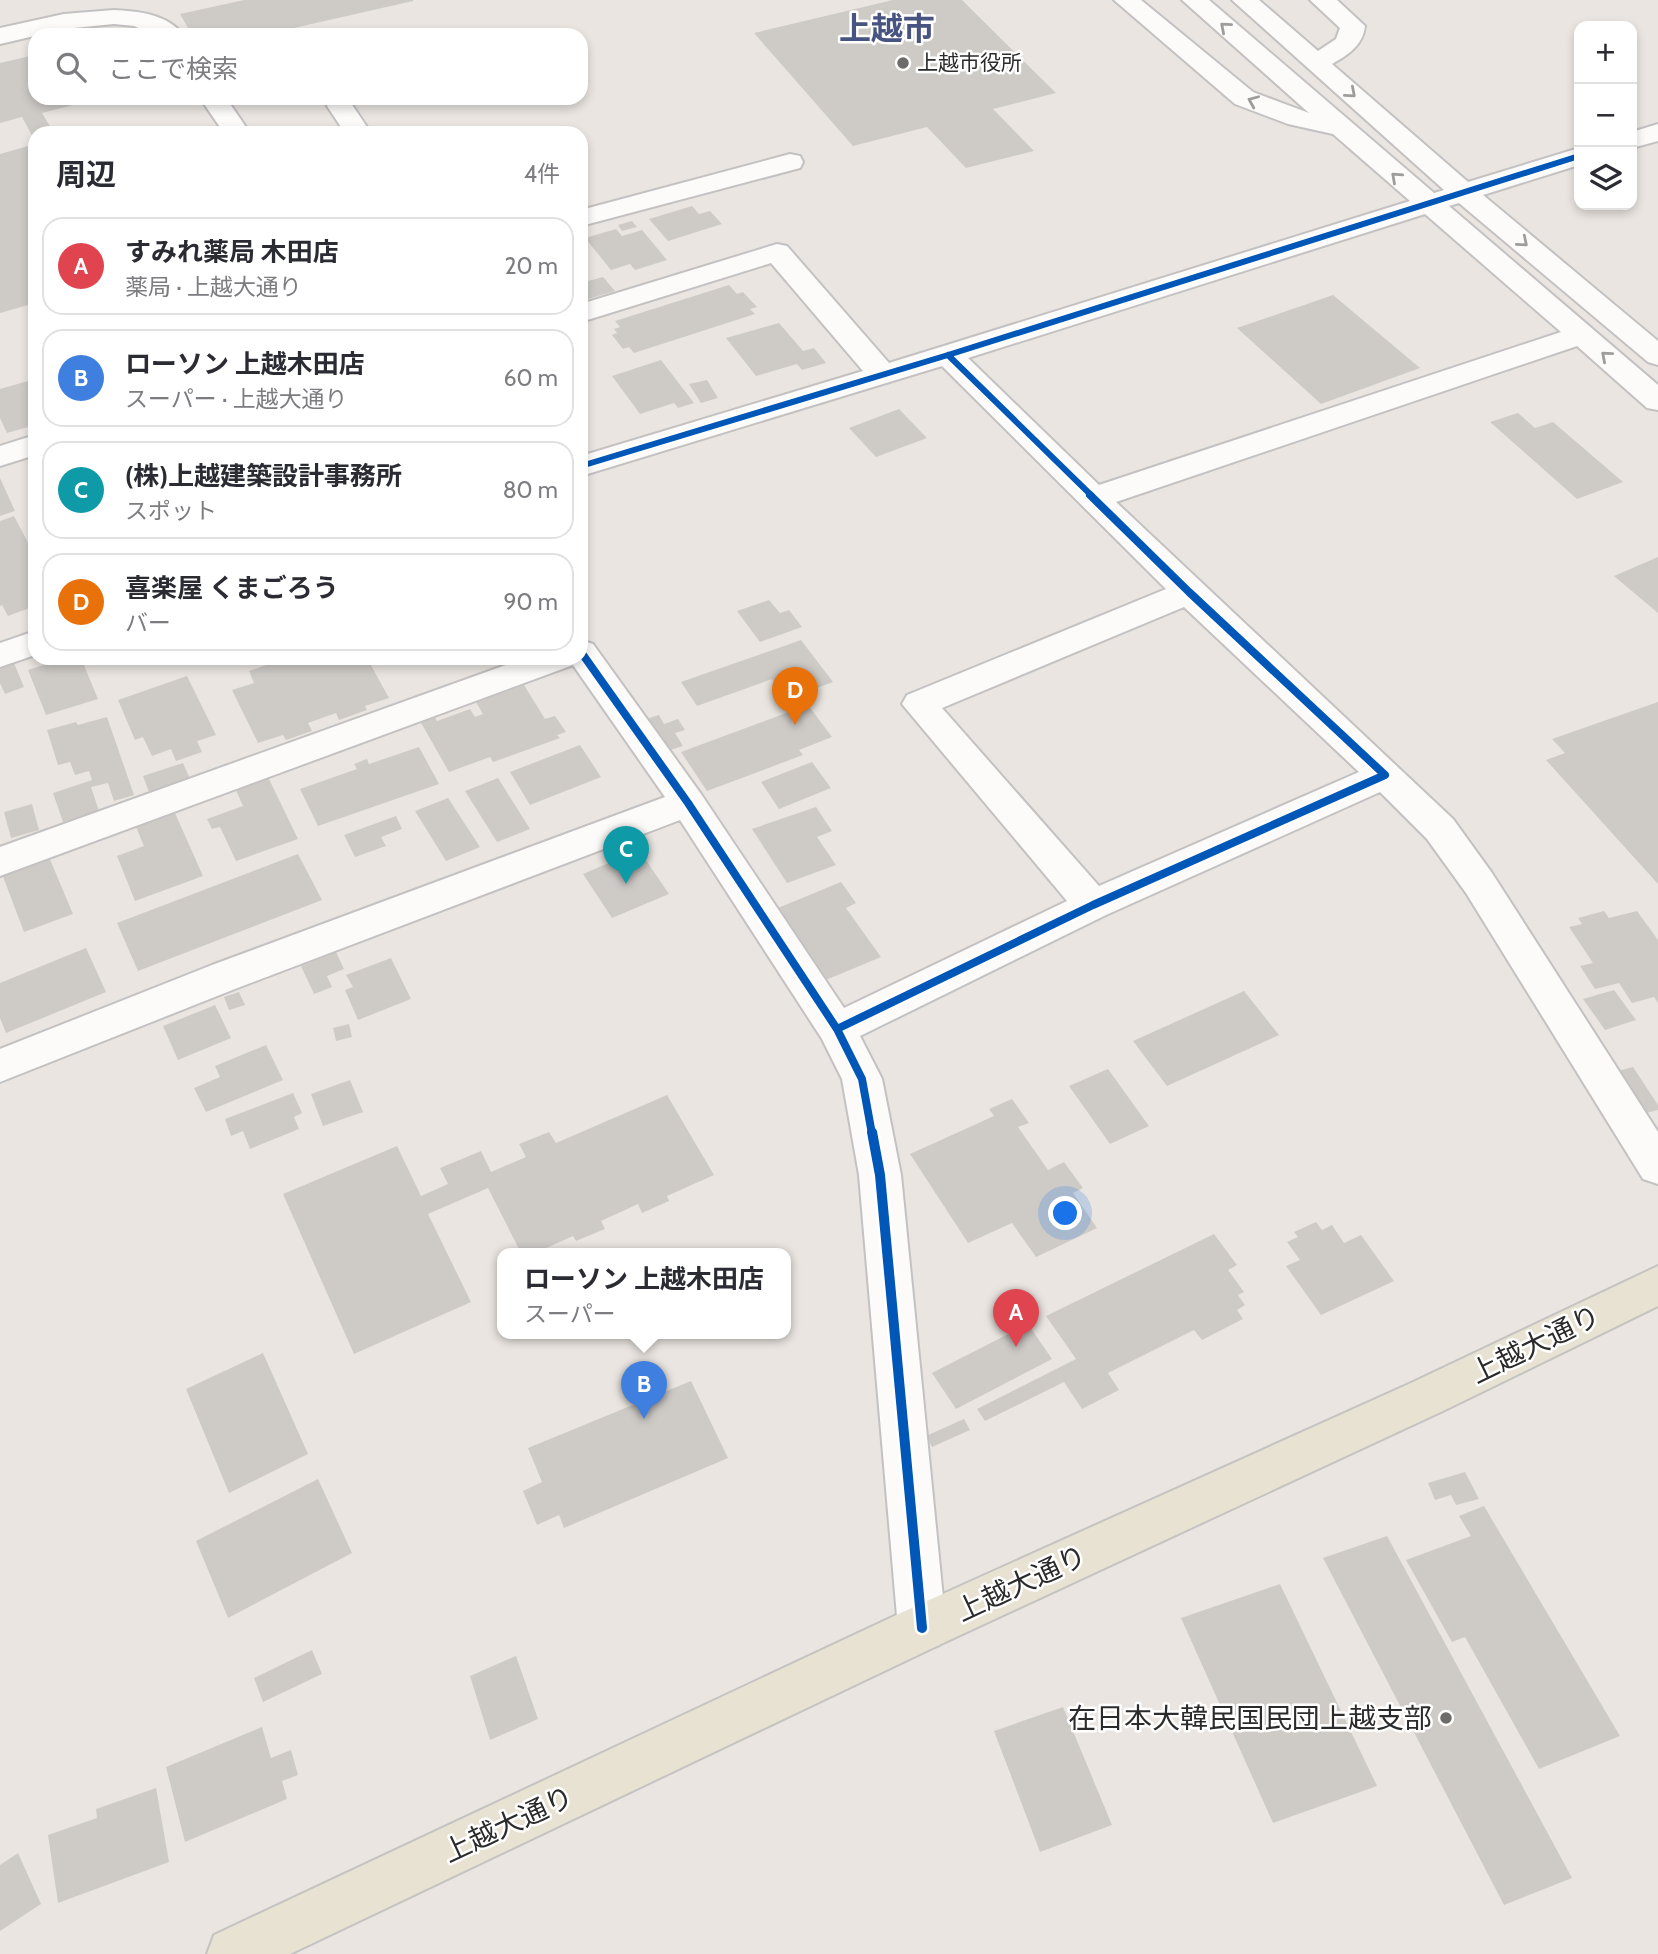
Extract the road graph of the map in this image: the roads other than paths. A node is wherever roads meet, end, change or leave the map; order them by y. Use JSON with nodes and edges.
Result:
{"nodes":[{"id":1,"x":1126,"y":0,"type":"edge"},
{"id":2,"x":1194,"y":0,"type":"edge"},
{"id":3,"x":1244,"y":0,"type":"edge"},
{"id":4,"x":1322,"y":0,"type":"edge"},
{"id":5,"x":31,"y":28,"type":"edge"},
{"id":6,"x":165,"y":28,"type":"edge"},
{"id":7,"x":28,"y":29,"type":"edge"},
{"id":8,"x":0,"y":36,"type":"edge"},
{"id":9,"x":1316,"y":62,"type":"junction"},
{"id":10,"x":218,"y":105,"type":"edge"},
{"id":11,"x":340,"y":106,"type":"dead end"},
{"id":12,"x":232,"y":126,"type":"edge"},
{"id":13,"x":353,"y":126,"type":"edge"},
{"id":14,"x":1342,"y":128,"type":"junction"},
{"id":15,"x":1658,"y":132,"type":"edge"},
{"id":16,"x":1637,"y":138,"type":"edge"},
{"id":17,"x":1574,"y":157,"type":"edge"},
{"id":18,"x":790,"y":162,"type":"dead end"},
{"id":19,"x":1462,"y":191,"type":"junction"},
{"id":20,"x":1426,"y":203,"type":"junction"},
{"id":21,"x":588,"y":216,"type":"edge"},
{"id":22,"x":588,"y":311,"type":"edge"},
{"id":23,"x":1581,"y":335,"type":"junction"},
{"id":24,"x":948,"y":355,"type":"junction"},
{"id":25,"x":1658,"y":356,"type":"edge"},
{"id":26,"x":883,"y":375,"type":"junction"},
{"id":27,"x":1658,"y":401,"type":"edge"},
{"id":28,"x":28,"y":447,"type":"edge"},
{"id":29,"x":0,"y":456,"type":"edge"},
{"id":30,"x":588,"y":464,"type":"edge"},
{"id":31,"x":1094,"y":498,"type":"junction"},
{"id":32,"x":1189,"y":592,"type":"junction"},
{"id":33,"x":28,"y":645,"type":"edge"},
{"id":34,"x":0,"y":655,"type":"edge"},
{"id":35,"x":588,"y":662,"type":"edge"},
{"id":36,"x":541,"y":665,"type":"edge"},
{"id":37,"x":1385,"y":775,"type":"junction"},
{"id":38,"x":688,"y":803,"type":"junction"},
{"id":39,"x":0,"y":862,"type":"edge"},
{"id":40,"x":1093,"y":905,"type":"junction"},
{"id":41,"x":837,"y":1030,"type":"junction"},
{"id":42,"x":0,"y":1066,"type":"edge"},
{"id":43,"x":1658,"y":1167,"type":"edge"},
{"id":44,"x":1658,"y":1285,"type":"edge"},
{"id":45,"x":922,"y":1628,"type":"junction"},
{"id":46,"x":233,"y":1954,"type":"edge"}],
"edges":[{"from":14,"to":1,"type":"street","one_way":true},
{"from":14,"to":2,"type":"street","one_way":true},
{"from":3,"to":9,"type":"street"},
{"from":4,"to":9,"type":"street"},
{"from":5,"to":6,"type":"street"},
{"from":7,"to":8,"type":"street"},
{"from":9,"to":19,"type":"street","one_way":true},
{"from":10,"to":12,"type":"street"},
{"from":11,"to":13,"type":"street"},
{"from":20,"to":14,"type":"street","one_way":true},
{"from":15,"to":16,"type":"street"},
{"from":17,"to":19,"type":"street"},
{"from":18,"to":21,"type":"street"},
{"from":19,"to":20,"type":"street"},
{"from":19,"to":25,"type":"street","one_way":true},
{"from":20,"to":23,"type":"street"},
{"from":20,"to":24,"type":"street"},
{"from":22,"to":26,"type":"street"},
{"from":27,"to":23,"type":"street","one_way":true},
{"from":23,"to":31,"type":"street"},
{"from":24,"to":26,"type":"street"},
{"from":24,"to":31,"type":"street"},
{"from":26,"to":30,"type":"street"},
{"from":28,"to":29,"type":"street"},
{"from":31,"to":32,"type":"street"},
{"from":32,"to":37,"type":"street"},
{"from":32,"to":40,"type":"street"},
{"from":33,"to":34,"type":"street"},
{"from":35,"to":38,"type":"street"},
{"from":36,"to":39,"type":"street"},
{"from":37,"to":40,"type":"street"},
{"from":37,"to":43,"type":"street"},
{"from":38,"to":41,"type":"street"},
{"from":38,"to":42,"type":"street"},
{"from":40,"to":41,"type":"street"},
{"from":41,"to":45,"type":"street"},
{"from":44,"to":45,"type":"main road","name":"上越大通り"},
{"from":45,"to":46,"type":"main road","name":"上越大通り"}]}
